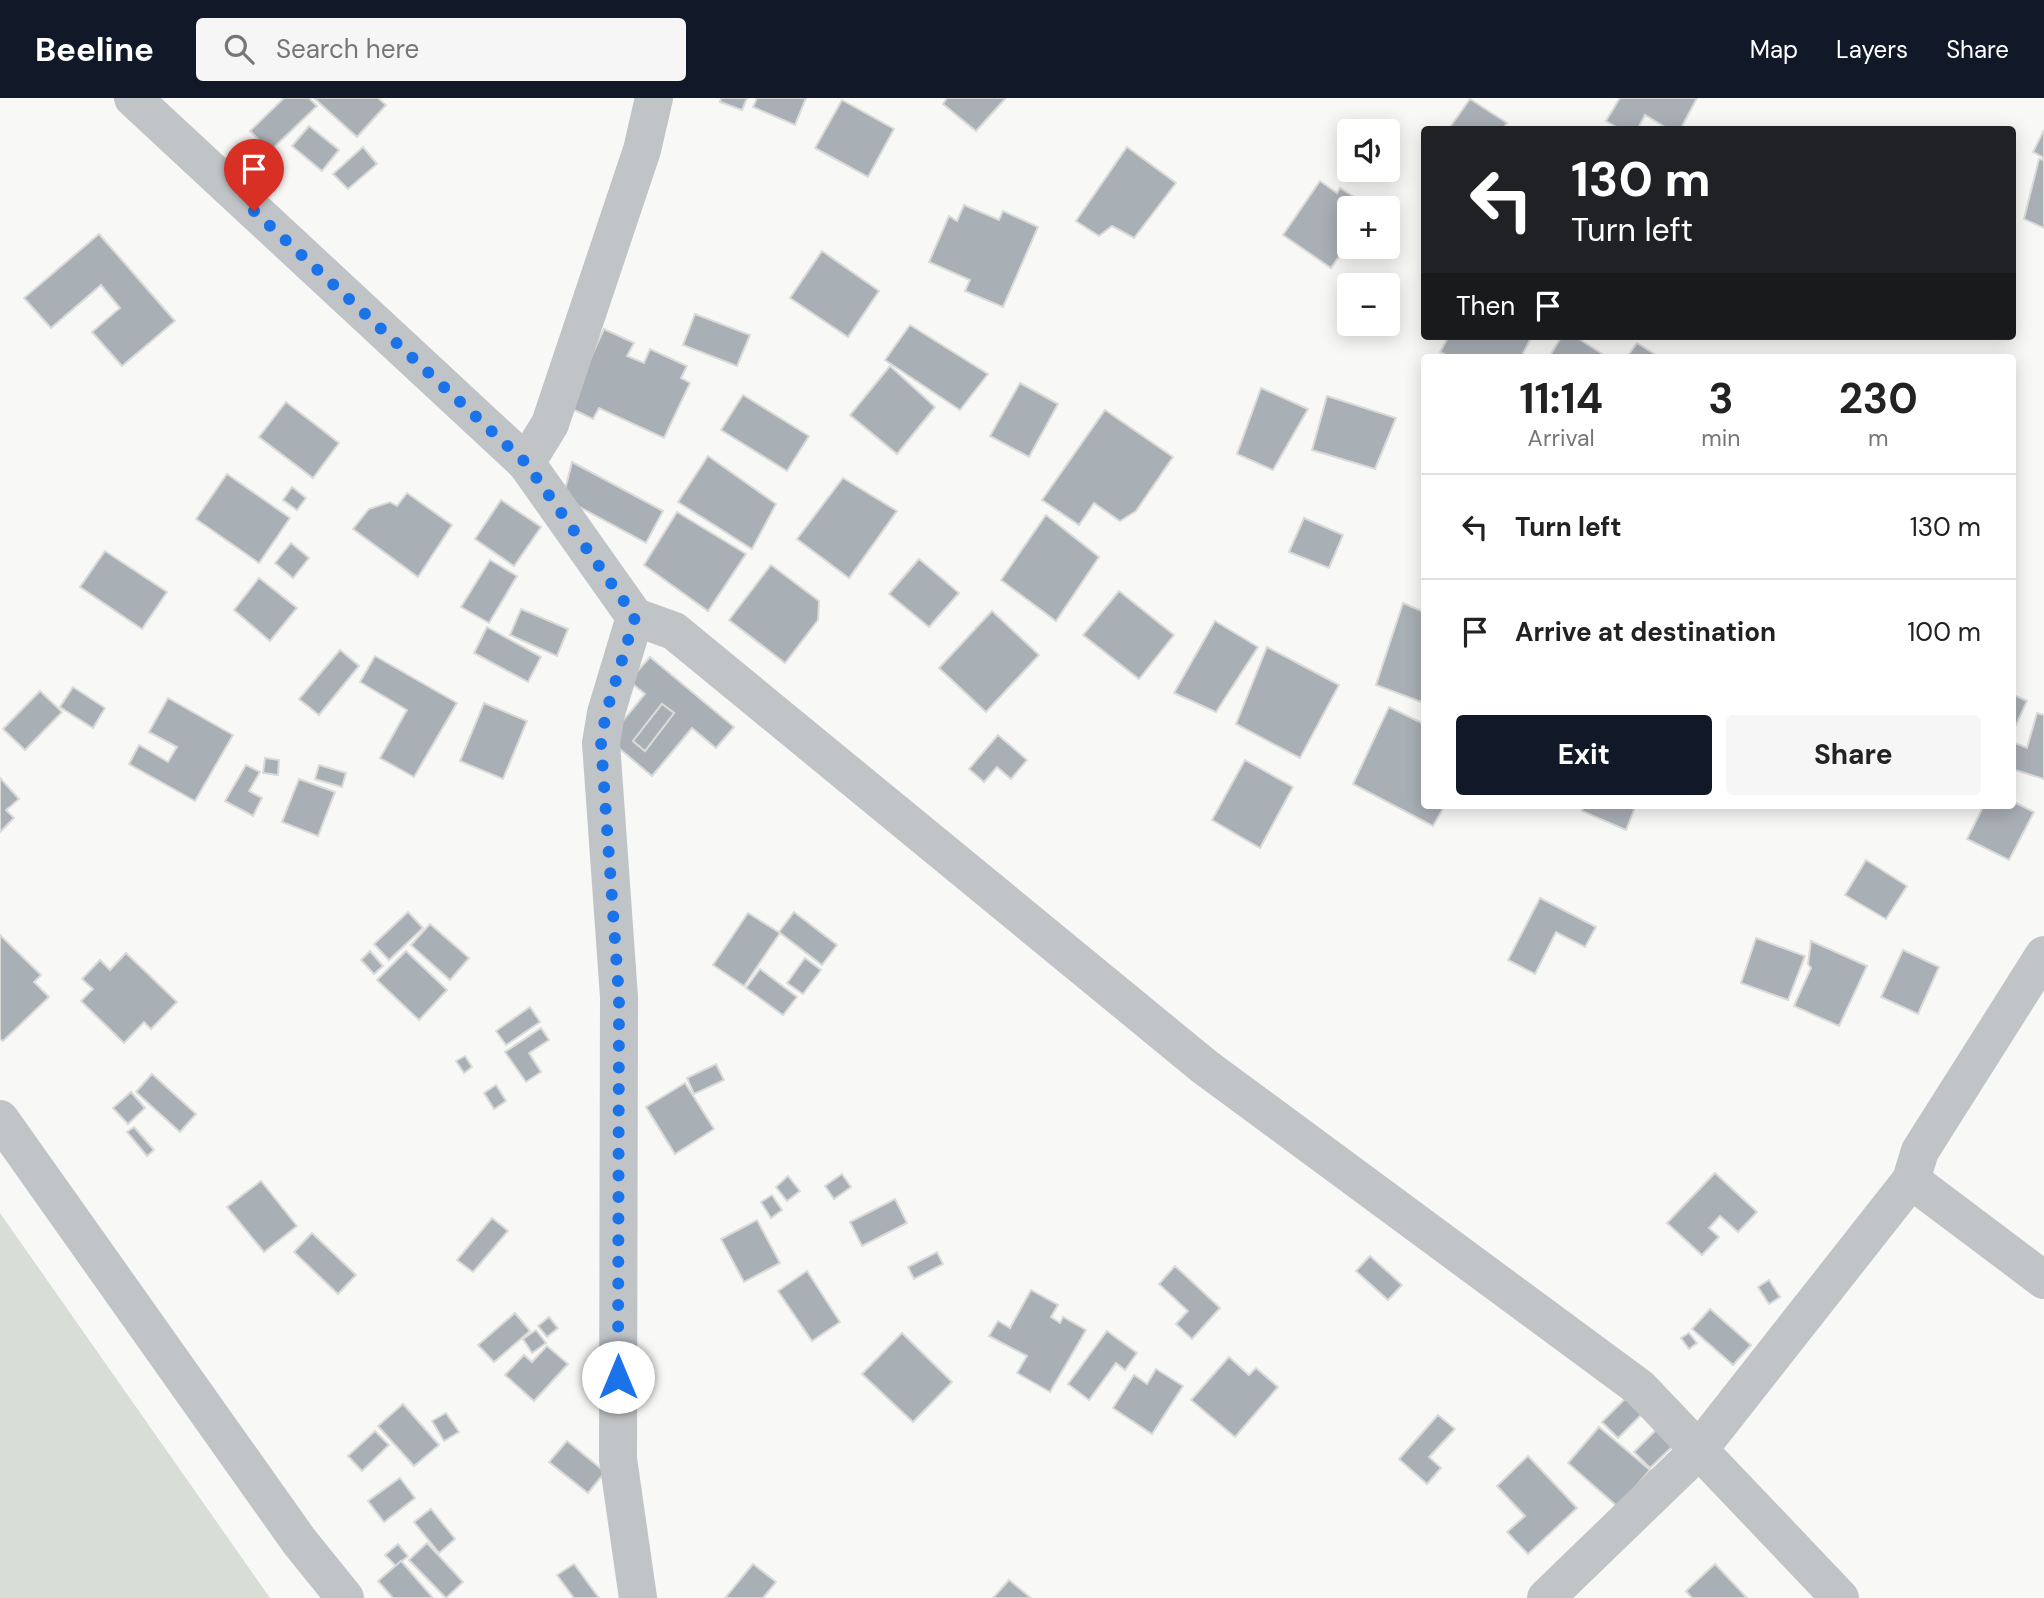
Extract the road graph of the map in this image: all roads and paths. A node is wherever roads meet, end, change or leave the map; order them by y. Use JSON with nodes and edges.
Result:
{"nodes":[{"id":1,"x":133,"y":98,"type":"edge"},
{"id":2,"x":654,"y":98,"type":"edge"},
{"id":3,"x":526,"y":463,"type":"junction"},
{"id":4,"x":635,"y":617,"type":"junction"},
{"id":5,"x":2044,"y":955,"type":"edge"},
{"id":6,"x":0,"y":1119,"type":"edge"},
{"id":7,"x":1911,"y":1180,"type":"junction"},
{"id":8,"x":2044,"y":1280,"type":"edge"},
{"id":9,"x":1698,"y":1452,"type":"junction"},
{"id":10,"x":345,"y":1598,"type":"edge"},
{"id":11,"x":638,"y":1598,"type":"edge"},
{"id":12,"x":1546,"y":1598,"type":"edge"},
{"id":13,"x":1840,"y":1598,"type":"edge"}],
"edges":[{"from":1,"to":3,"type":"street"},
{"from":2,"to":3,"type":"street"},
{"from":3,"to":4,"type":"street"},
{"from":4,"to":9,"type":"street"},
{"from":4,"to":11,"type":"street"},
{"from":5,"to":7,"type":"street"},
{"from":6,"to":10,"type":"street"},
{"from":7,"to":8,"type":"street"},
{"from":7,"to":9,"type":"street"},
{"from":9,"to":12,"type":"street"},
{"from":9,"to":13,"type":"street"}]}
